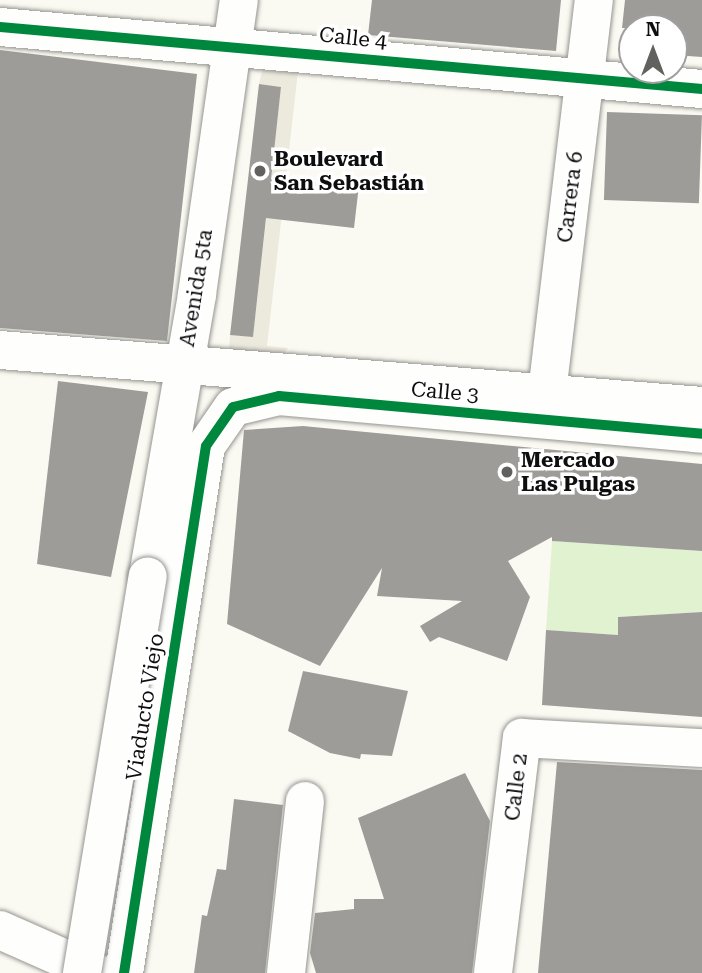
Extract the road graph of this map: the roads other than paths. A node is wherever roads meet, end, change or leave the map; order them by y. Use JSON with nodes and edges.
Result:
{"nodes":[{"id":1,"x":239,"y":0,"type":"edge"},
{"id":2,"x":594,"y":0,"type":"edge"},
{"id":3,"x":0,"y":27,"type":"edge"},
{"id":4,"x":229,"y":44,"type":"junction"},
{"id":5,"x":585,"y":80,"type":"junction"},
{"id":6,"x":702,"y":89,"type":"edge"},
{"id":7,"x":0,"y":350,"type":"edge"},
{"id":8,"x":184,"y":364,"type":"junction"},
{"id":9,"x":545,"y":407,"type":"junction"},
{"id":10,"x":702,"y":407,"type":"edge"},
{"id":11,"x":702,"y":434,"type":"edge"},
{"id":12,"x":206,"y":446,"type":"joint"},
{"id":13,"x":165,"y":581,"type":"junction"},
{"id":14,"x":702,"y":748,"type":"edge"},
{"id":15,"x":305,"y":801,"type":"dead end"},
{"id":16,"x":0,"y":930,"type":"edge"},
{"id":17,"x":82,"y":973,"type":"edge"},
{"id":18,"x":97,"y":973,"type":"edge"},
{"id":19,"x":124,"y":973,"type":"edge"},
{"id":20,"x":286,"y":973,"type":"edge"},
{"id":21,"x":493,"y":973,"type":"edge"}],
"edges":[{"from":1,"to":4,"type":"street","name":"Avenida 5ta"},
{"from":2,"to":5,"type":"street","name":"Carrera 6"},
{"from":3,"to":4,"type":"street","name":"Calle 4"},
{"from":4,"to":5,"type":"street","name":"Calle 4"},
{"from":4,"to":8,"type":"street","name":"Avenida 5ta"},
{"from":5,"to":6,"type":"street","name":"Calle 4"},
{"from":5,"to":9,"type":"street","name":"Carrera 6"},
{"from":7,"to":8,"type":"street","name":"Calle 3"},
{"from":8,"to":9,"type":"street","name":"Calle 3"},
{"from":8,"to":13,"type":"street","name":"Avenida 5ta"},
{"from":9,"to":10,"type":"street","name":"Calle 3"},
{"from":9,"to":11,"type":"street","name":"Calle 3"},
{"from":9,"to":12,"type":"street","name":"Calle 3"},
{"from":12,"to":13,"type":"street","name":"Viaducto Viejo"},
{"from":13,"to":17,"type":"street","name":"Viaducto Viejo","bridge":true},
{"from":13,"to":19,"type":"street","name":"Viaducto Viejo"},
{"from":14,"to":21,"type":"street","name":"Calle 2"},
{"from":15,"to":20,"type":"street"},
{"from":16,"to":18,"type":"street"}]}
